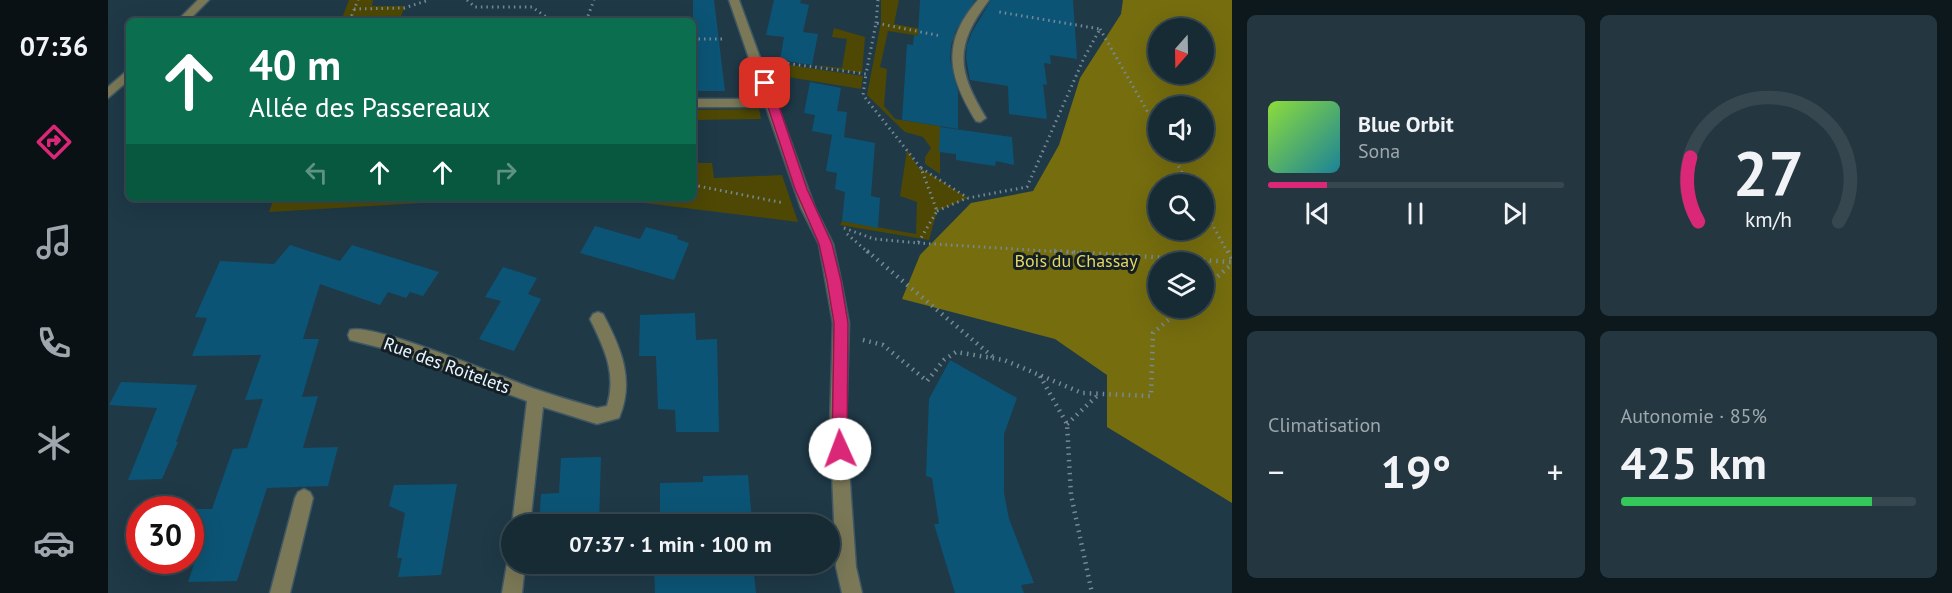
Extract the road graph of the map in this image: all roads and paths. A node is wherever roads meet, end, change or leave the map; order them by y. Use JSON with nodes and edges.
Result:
{"nodes":[{"id":1,"x":204,"y":0,"type":"edge"},
{"id":2,"x":358,"y":0,"type":"edge"},
{"id":3,"x":429,"y":0,"type":"edge"},
{"id":4,"x":467,"y":0,"type":"edge"},
{"id":5,"x":594,"y":0,"type":"edge"},
{"id":6,"x":734,"y":0,"type":"edge"},
{"id":7,"x":878,"y":0,"type":"edge"},
{"id":8,"x":980,"y":4,"type":"edge"},
{"id":9,"x":354,"y":9,"type":"junction"},
{"id":10,"x":185,"y":18,"type":"edge"},
{"id":11,"x":354,"y":18,"type":"edge"},
{"id":12,"x":548,"y":18,"type":"edge"},
{"id":13,"x":587,"y":18,"type":"edge"},
{"id":14,"x":876,"y":23,"type":"junction"},
{"id":15,"x":1100,"y":29,"type":"junction"},
{"id":16,"x":696,"y":39,"type":"edge"},
{"id":17,"x":746,"y":39,"type":"junction"},
{"id":18,"x":961,"y":40,"type":"junction"},
{"id":19,"x":756,"y":59,"type":"junction"},
{"id":20,"x":866,"y":74,"type":"junction"},
{"id":21,"x":126,"y":76,"type":"edge"},
{"id":22,"x":108,"y":94,"type":"edge"},
{"id":23,"x":696,"y":102,"type":"edge"},
{"id":24,"x":772,"y":103,"type":"junction"},
{"id":25,"x":1148,"y":113,"type":"edge"},
{"id":26,"x":980,"y":118,"type":"dead end"},
{"id":27,"x":921,"y":168,"type":"junction"},
{"id":28,"x":696,"y":186,"type":"edge"},
{"id":29,"x":968,"y":198,"type":"junction"},
{"id":30,"x":808,"y":208,"type":"junction"},
{"id":31,"x":937,"y":211,"type":"junction"},
{"id":32,"x":1214,"y":228,"type":"edge"},
{"id":33,"x":918,"y":243,"type":"junction"},
{"id":34,"x":1232,"y":262,"type":"edge"},
{"id":35,"x":1214,"y":279,"type":"edge"},
{"id":36,"x":1170,"y":318,"type":"edge"},
{"id":37,"x":598,"y":319,"type":"dead end"},
{"id":38,"x":841,"y":334,"type":"junction"},
{"id":39,"x":356,"y":335,"type":"dead end"},
{"id":40,"x":993,"y":357,"type":"junction"},
{"id":41,"x":1040,"y":376,"type":"junction"},
{"id":42,"x":1099,"y":394,"type":"junction"},
{"id":43,"x":536,"y":397,"type":"junction"},
{"id":44,"x":1067,"y":424,"type":"junction"},
{"id":45,"x":304,"y":498,"type":"dead end"},
{"id":46,"x":522,"y":514,"type":"edge"},
{"id":47,"x":515,"y":574,"type":"edge"},
{"id":48,"x":280,"y":593,"type":"edge"},
{"id":49,"x":512,"y":593,"type":"edge"},
{"id":50,"x":852,"y":593,"type":"edge"},
{"id":51,"x":1092,"y":593,"type":"edge"}],
"edges":[{"from":1,"to":10,"type":"street"},
{"from":2,"to":9,"type":"path"},
{"from":3,"to":9,"type":"path"},
{"from":4,"to":12,"type":"path"},
{"from":5,"to":13,"type":"path"},
{"from":6,"to":17,"type":"street"},
{"from":7,"to":14,"type":"path"},
{"from":8,"to":15,"type":"path"},
{"from":8,"to":18,"type":"street"},
{"from":9,"to":11,"type":"path"},
{"from":14,"to":18,"type":"path"},
{"from":14,"to":20,"type":"path"},
{"from":15,"to":25,"type":"path"},
{"from":15,"to":29,"type":"path"},
{"from":16,"to":17,"type":"path"},
{"from":17,"to":19,"type":"street"},
{"from":18,"to":26,"type":"street"},
{"from":19,"to":20,"type":"path"},
{"from":19,"to":24,"type":"street"},
{"from":20,"to":27,"type":"path"},
{"from":21,"to":22,"type":"street"},
{"from":23,"to":24,"type":"street"},
{"from":24,"to":30,"type":"street"},
{"from":27,"to":29,"type":"path"},
{"from":27,"to":31,"type":"path"},
{"from":28,"to":30,"type":"path"},
{"from":29,"to":31,"type":"path"},
{"from":30,"to":38,"type":"street"},
{"from":31,"to":33,"type":"path"},
{"from":32,"to":34,"type":"path"},
{"from":33,"to":34,"type":"path"},
{"from":33,"to":40,"type":"path"},
{"from":34,"to":35,"type":"path"},
{"from":36,"to":42,"type":"path"},
{"from":37,"to":43,"type":"street","name":"Rue des Roitelets"},
{"from":38,"to":40,"type":"path"},
{"from":38,"to":50,"type":"street"},
{"from":39,"to":43,"type":"street","name":"Rue des Roitelets"},
{"from":40,"to":41,"type":"path"},
{"from":41,"to":42,"type":"path"},
{"from":41,"to":44,"type":"path"},
{"from":42,"to":44,"type":"path"},
{"from":43,"to":46,"type":"street"},
{"from":44,"to":51,"type":"path"},
{"from":45,"to":48,"type":"street"},
{"from":47,"to":49,"type":"street"}]}
